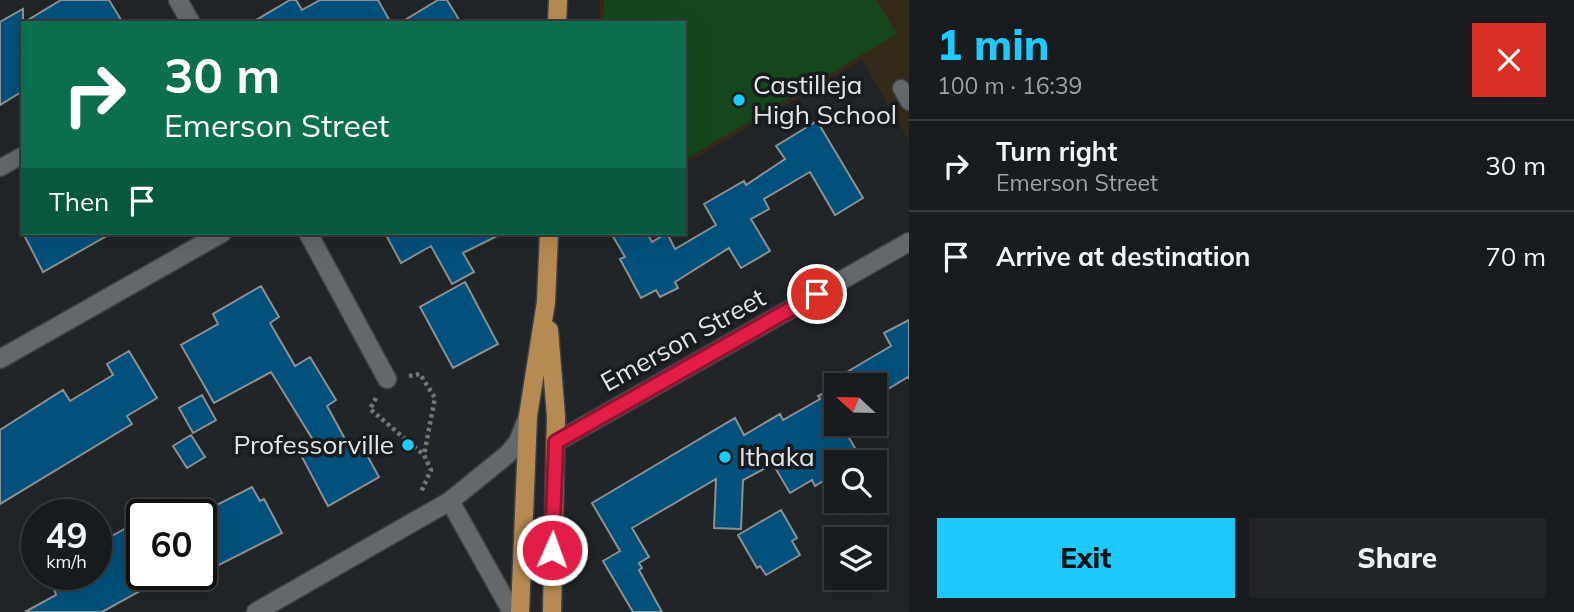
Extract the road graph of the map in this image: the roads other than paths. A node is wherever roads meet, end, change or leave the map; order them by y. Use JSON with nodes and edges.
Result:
{"nodes":[{"id":1,"x":178,"y":0,"type":"edge"},
{"id":2,"x":558,"y":0,"type":"edge"},
{"id":3,"x":190,"y":21,"type":"edge"},
{"id":4,"x":557,"y":21,"type":"edge"},
{"id":5,"x":21,"y":156,"type":"edge"},
{"id":6,"x":0,"y":168,"type":"edge"},
{"id":7,"x":218,"y":235,"type":"edge"},
{"id":8,"x":309,"y":235,"type":"edge"},
{"id":9,"x":549,"y":235,"type":"edge"},
{"id":10,"x":909,"y":242,"type":"edge"},
{"id":11,"x":546,"y":302,"type":"junction"},
{"id":12,"x":0,"y":359,"type":"edge"},
{"id":13,"x":387,"y":379,"type":"road end"},
{"id":14,"x":528,"y":416,"type":"junction"},
{"id":15,"x":556,"y":442,"type":"junction"},
{"id":16,"x":450,"y":501,"type":"junction"},
{"id":17,"x":256,"y":612,"type":"edge"},
{"id":18,"x":512,"y":612,"type":"edge"},
{"id":19,"x":520,"y":612,"type":"edge"},
{"id":20,"x":552,"y":612,"type":"edge"}],
"edges":[{"from":1,"to":3,"type":"street"},
{"from":2,"to":4,"type":"main road"},
{"from":5,"to":6,"type":"lane"},
{"from":7,"to":12,"type":"street"},
{"from":8,"to":13,"type":"street"},
{"from":9,"to":11,"type":"main road"},
{"from":10,"to":15,"type":"street","name":"Emerson Street"},
{"from":11,"to":14,"type":"main road"},
{"from":11,"to":15,"type":"main road"},
{"from":14,"to":16,"type":"street"},
{"from":14,"to":19,"type":"main road"},
{"from":15,"to":20,"type":"main road"},
{"from":16,"to":17,"type":"street"},
{"from":16,"to":18,"type":"street"}]}
